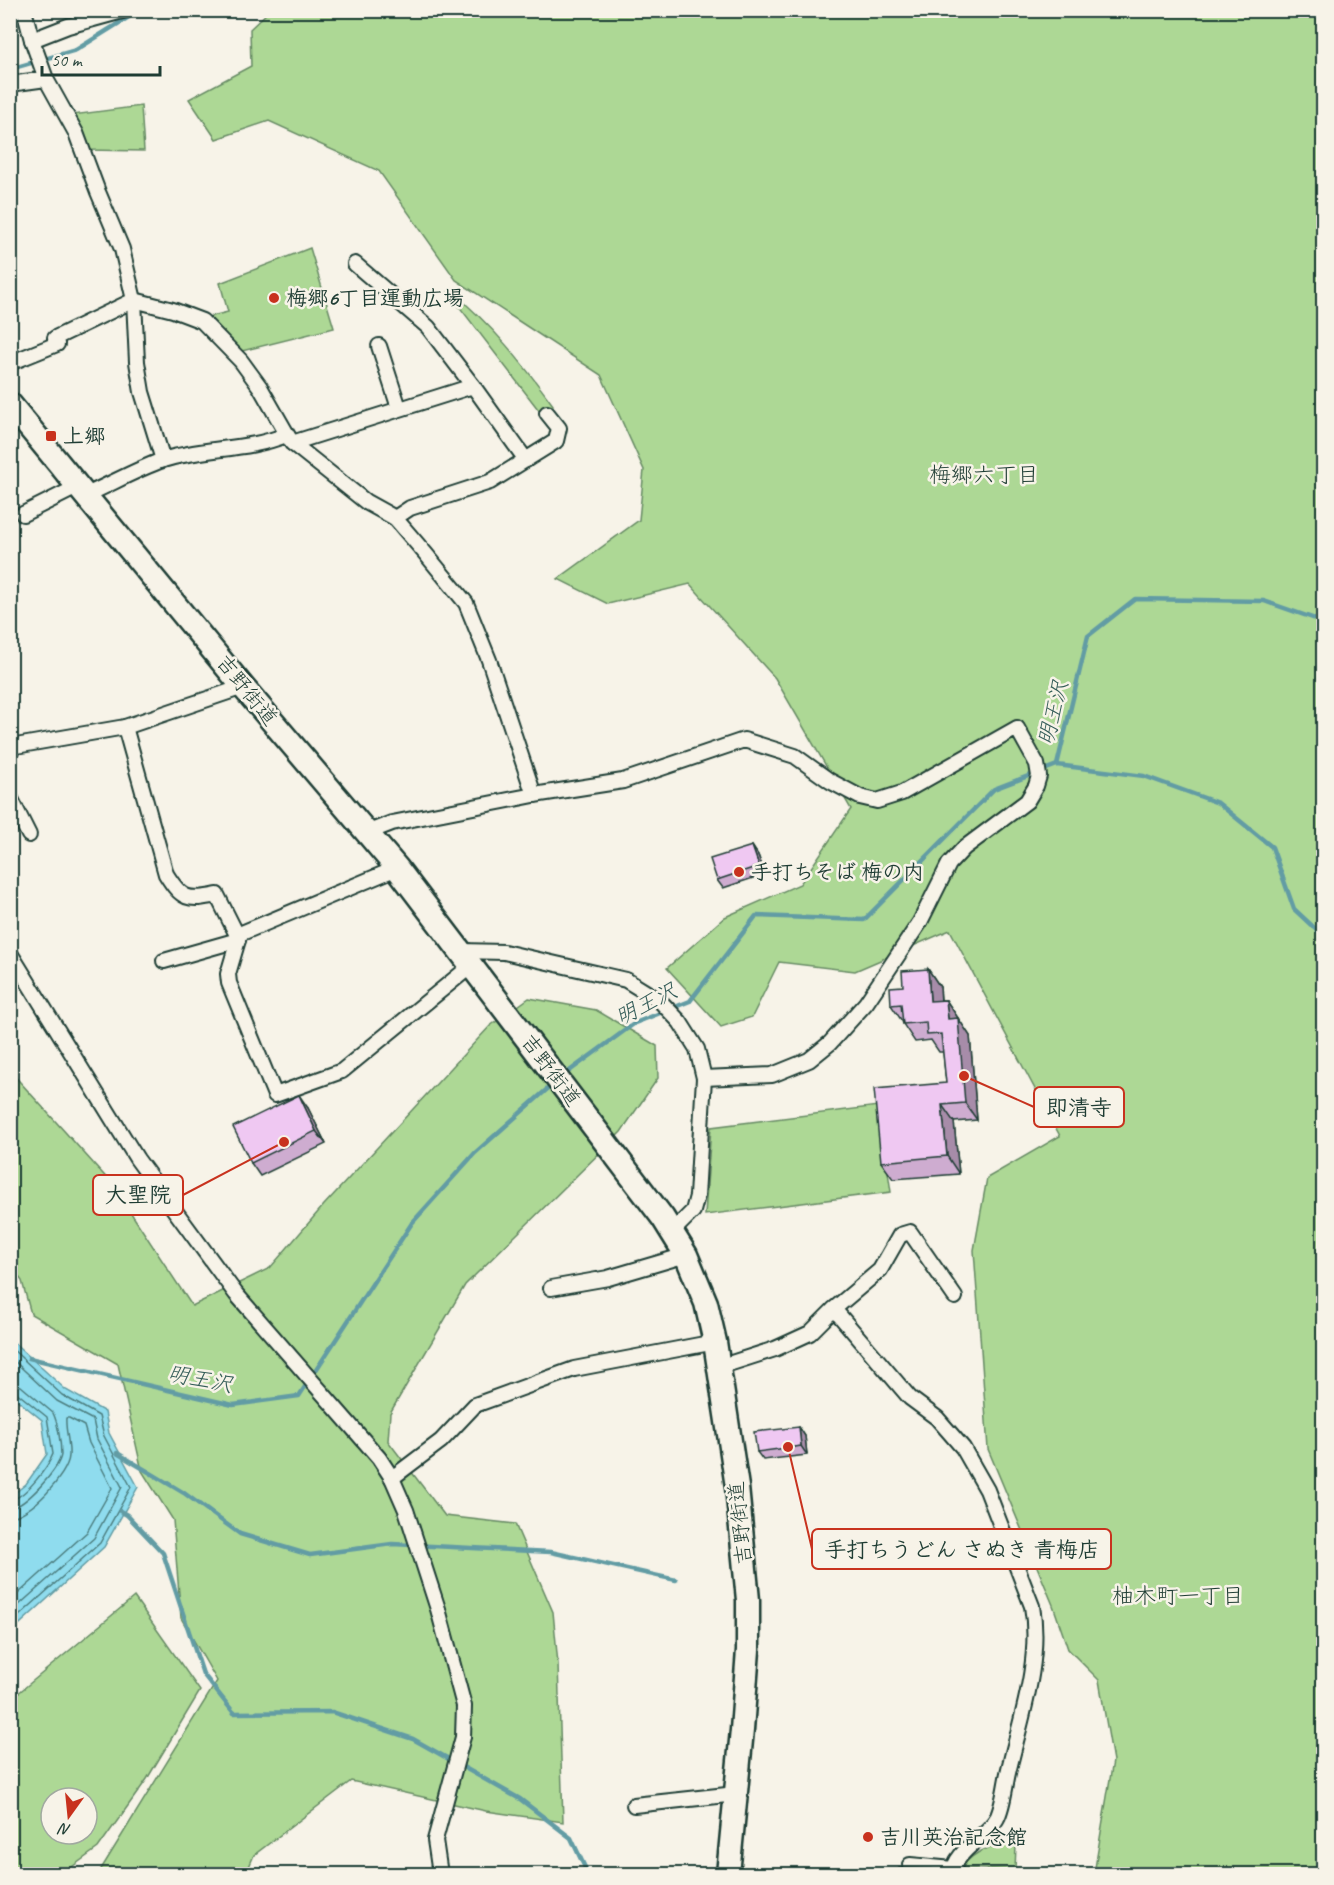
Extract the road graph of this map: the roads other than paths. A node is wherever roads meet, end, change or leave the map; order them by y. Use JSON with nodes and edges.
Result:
{"nodes":[{"id":1,"x":24,"y":10,"type":"edge"},
{"id":2,"x":126,"y":10,"type":"edge"},
{"id":3,"x":32,"y":40,"type":"junction"},
{"id":4,"x":46,"y":79,"type":"junction"},
{"id":5,"x":10,"y":84,"type":"edge"},
{"id":6,"x":355,"y":264,"type":"dead end"},
{"id":7,"x":134,"y":300,"type":"junction"},
{"id":8,"x":379,"y":346,"type":"dead end"},
{"id":9,"x":10,"y":363,"type":"edge"},
{"id":10,"x":473,"y":386,"type":"junction"},
{"id":11,"x":10,"y":404,"type":"edge"},
{"id":12,"x":399,"y":408,"type":"junction"},
{"id":13,"x":547,"y":413,"type":"dead end"},
{"id":14,"x":289,"y":439,"type":"junction"},
{"id":15,"x":163,"y":460,"type":"junction"},
{"id":16,"x":526,"y":460,"type":"junction"},
{"id":17,"x":83,"y":491,"type":"junction"},
{"id":18,"x":23,"y":514,"type":"dead end"},
{"id":19,"x":395,"y":518,"type":"junction"},
{"id":20,"x":243,"y":687,"type":"junction"},
{"id":21,"x":125,"y":727,"type":"junction"},
{"id":22,"x":10,"y":747,"type":"edge"},
{"id":23,"x":534,"y":795,"type":"junction"},
{"id":24,"x":10,"y":797,"type":"edge"},
{"id":25,"x":366,"y":833,"type":"junction"},
{"id":26,"x":29,"y":835,"type":"dead end"},
{"id":27,"x":396,"y":868,"type":"junction"},
{"id":28,"x":237,"y":937,"type":"junction"},
{"id":29,"x":10,"y":953,"type":"edge"},
{"id":30,"x":467,"y":958,"type":"junction"},
{"id":31,"x":164,"y":961,"type":"dead end"},
{"id":32,"x":704,"y":1078,"type":"junction"},
{"id":33,"x":672,"y":1232,"type":"junction"},
{"id":34,"x":687,"y":1255,"type":"junction"},
{"id":35,"x":551,"y":1288,"type":"dead end"},
{"id":36,"x":955,"y":1298,"type":"dead end"},
{"id":37,"x":834,"y":1309,"type":"junction"},
{"id":38,"x":715,"y":1342,"type":"junction"},
{"id":39,"x":719,"y":1366,"type":"junction"},
{"id":40,"x":392,"y":1478,"type":"junction"},
{"id":41,"x":736,"y":1794,"type":"junction"},
{"id":42,"x":634,"y":1805,"type":"dead end"},
{"id":43,"x":910,"y":1865,"type":"dead end"},
{"id":44,"x":953,"y":1872,"type":"edge"},
{"id":45,"x":440,"y":1875,"type":"edge"},
{"id":46,"x":728,"y":1875,"type":"edge"}],
"edges":[{"from":1,"to":3,"type":"street"},
{"from":2,"to":3,"type":"street"},
{"from":3,"to":4,"type":"street"},
{"from":4,"to":5,"type":"street"},
{"from":4,"to":7,"type":"street"},
{"from":6,"to":10,"type":"street"},
{"from":7,"to":9,"type":"street"},
{"from":7,"to":14,"type":"street"},
{"from":7,"to":15,"type":"street"},
{"from":8,"to":12,"type":"street"},
{"from":10,"to":12,"type":"street"},
{"from":10,"to":16,"type":"street"},
{"from":11,"to":17,"type":"main road","name":"吉野街道"},
{"from":12,"to":14,"type":"street"},
{"from":13,"to":16,"type":"street"},
{"from":14,"to":15,"type":"street"},
{"from":14,"to":19,"type":"street"},
{"from":15,"to":17,"type":"street"},
{"from":16,"to":19,"type":"street"},
{"from":17,"to":18,"type":"street"},
{"from":17,"to":20,"type":"main road","name":"吉野街道"},
{"from":19,"to":23,"type":"street"},
{"from":20,"to":21,"type":"street"},
{"from":20,"to":25,"type":"main road","name":"吉野街道"},
{"from":21,"to":22,"type":"street"},
{"from":21,"to":28,"type":"street"},
{"from":23,"to":25,"type":"street"},
{"from":23,"to":32,"type":"street"},
{"from":24,"to":26,"type":"street"},
{"from":25,"to":27,"type":"main road","name":"吉野街道"},
{"from":27,"to":28,"type":"street"},
{"from":27,"to":30,"type":"main road","name":"吉野街道"},
{"from":28,"to":30,"type":"street"},
{"from":28,"to":31,"type":"street"},
{"from":29,"to":40,"type":"street"},
{"from":30,"to":32,"type":"street"},
{"from":30,"to":33,"type":"main road","name":"吉野街道"},
{"from":32,"to":33,"type":"street"},
{"from":33,"to":34,"type":"main road","name":"吉野街道"},
{"from":34,"to":35,"type":"street"},
{"from":34,"to":38,"type":"main road","name":"吉野街道"},
{"from":36,"to":37,"type":"street"},
{"from":37,"to":39,"type":"street"},
{"from":37,"to":44,"type":"street"},
{"from":38,"to":39,"type":"main road","name":"吉野街道"},
{"from":38,"to":40,"type":"street"},
{"from":39,"to":41,"type":"main road","name":"吉野街道"},
{"from":40,"to":45,"type":"street"},
{"from":41,"to":42,"type":"street"},
{"from":41,"to":46,"type":"main road","name":"吉野街道"},
{"from":43,"to":44,"type":"street"}]}
